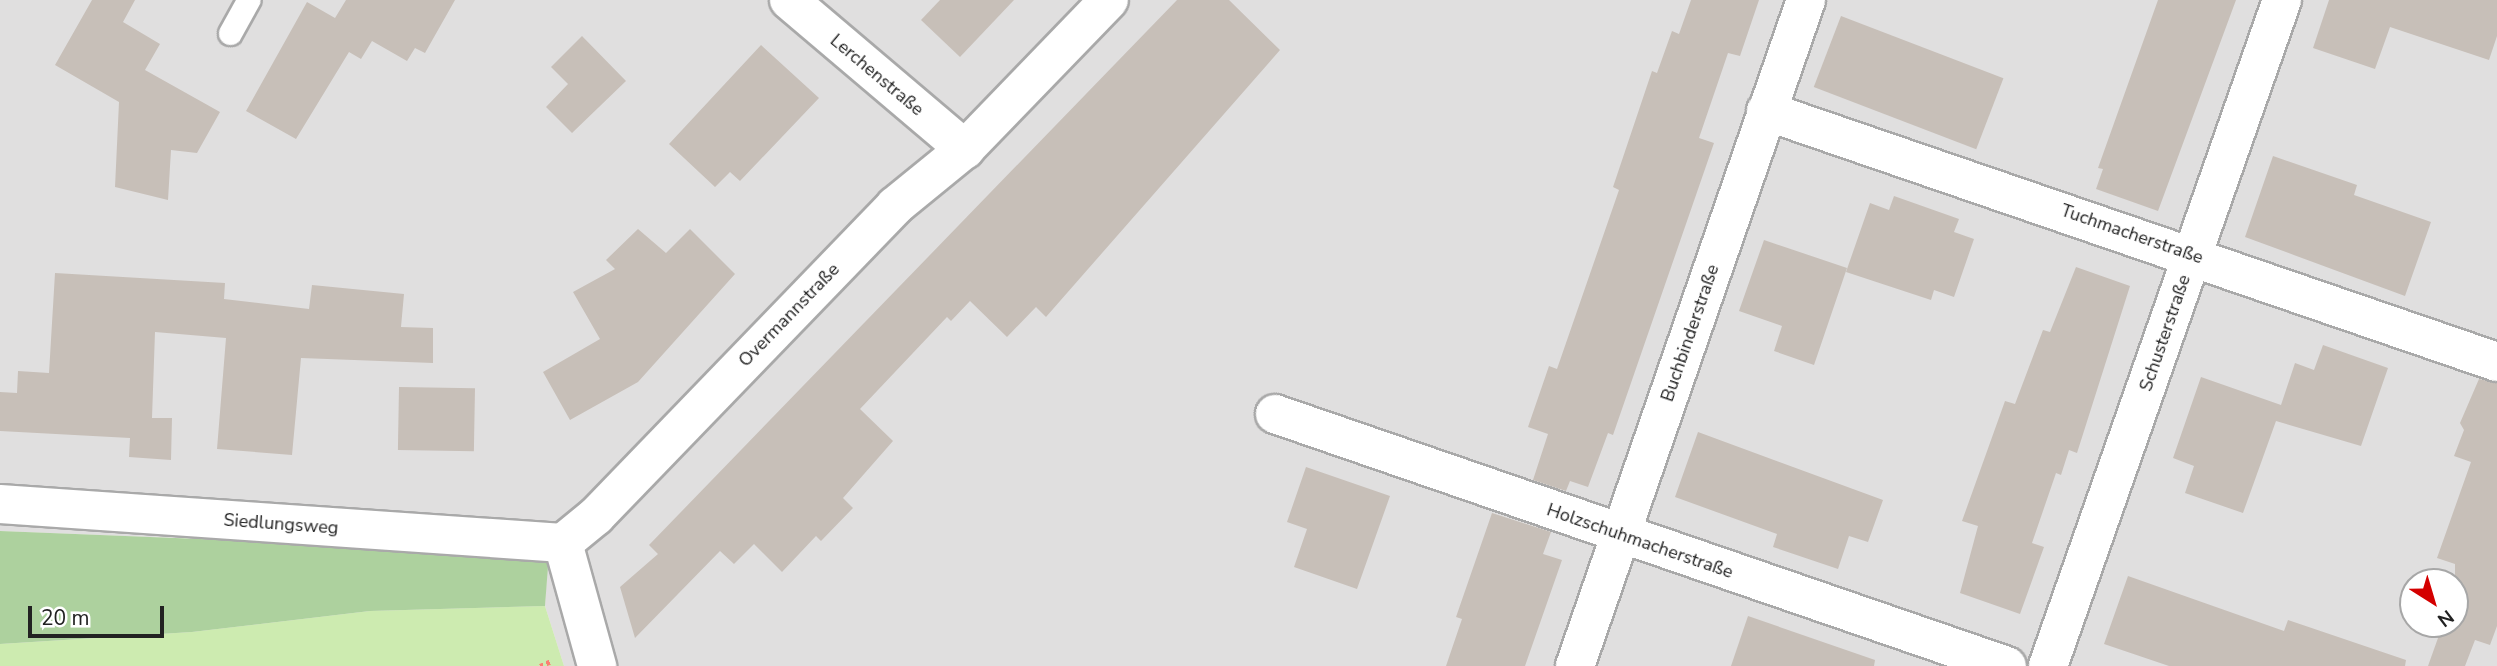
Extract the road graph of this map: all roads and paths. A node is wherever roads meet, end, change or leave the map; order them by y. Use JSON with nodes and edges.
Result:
{"nodes":[{"id":1,"x":248,"y":0,"type":"edge"},
{"id":2,"x":789,"y":0,"type":"edge"},
{"id":3,"x":1109,"y":0,"type":"edge"},
{"id":4,"x":1806,"y":0,"type":"edge"},
{"id":5,"x":2282,"y":0,"type":"edge"},
{"id":6,"x":230,"y":33,"type":"dead end"},
{"id":7,"x":1766,"y":111,"type":"junction"},
{"id":8,"x":965,"y":149,"type":"junction"},
{"id":9,"x":2192,"y":254,"type":"junction"},
{"id":10,"x":2497,"y":362,"type":"edge"},
{"id":11,"x":1275,"y":414,"type":"dead end"},
{"id":12,"x":0,"y":504,"type":"edge"},
{"id":13,"x":1620,"y":535,"type":"junction"},
{"id":14,"x":563,"y":543,"type":"junction"},
{"id":15,"x":597,"y":666,"type":"edge"},
{"id":16,"x":1574,"y":666,"type":"edge"},
{"id":17,"x":2007,"y":666,"type":"edge"},
{"id":18,"x":2048,"y":666,"type":"edge"}],
"edges":[{"from":1,"to":6,"type":"lane"},
{"from":2,"to":8,"type":"street","name":"Lerchenstraße"},
{"from":3,"to":8,"type":"street","name":"Overmannstraße"},
{"from":4,"to":7,"type":"street","name":"Buchbinderstraße"},
{"from":5,"to":9,"type":"street","name":"Schusterstraße"},
{"from":7,"to":9,"type":"street","name":"Tuchmacherstraße"},
{"from":7,"to":13,"type":"street","name":"Buchbinderstraße"},
{"from":8,"to":14,"type":"street","name":"Overmannstraße"},
{"from":9,"to":10,"type":"street","name":"Tuchmacherstraße"},
{"from":9,"to":18,"type":"street","name":"Schusterstraße"},
{"from":11,"to":13,"type":"street","name":"Holzschuhmacherstraße"},
{"from":12,"to":14,"type":"street","name":"Siedlungsweg"},
{"from":13,"to":16,"type":"street","name":"Buchbinderstraße"},
{"from":13,"to":17,"type":"street","name":"Holzschuhmacherstraße"},
{"from":14,"to":15,"type":"street"}]}
